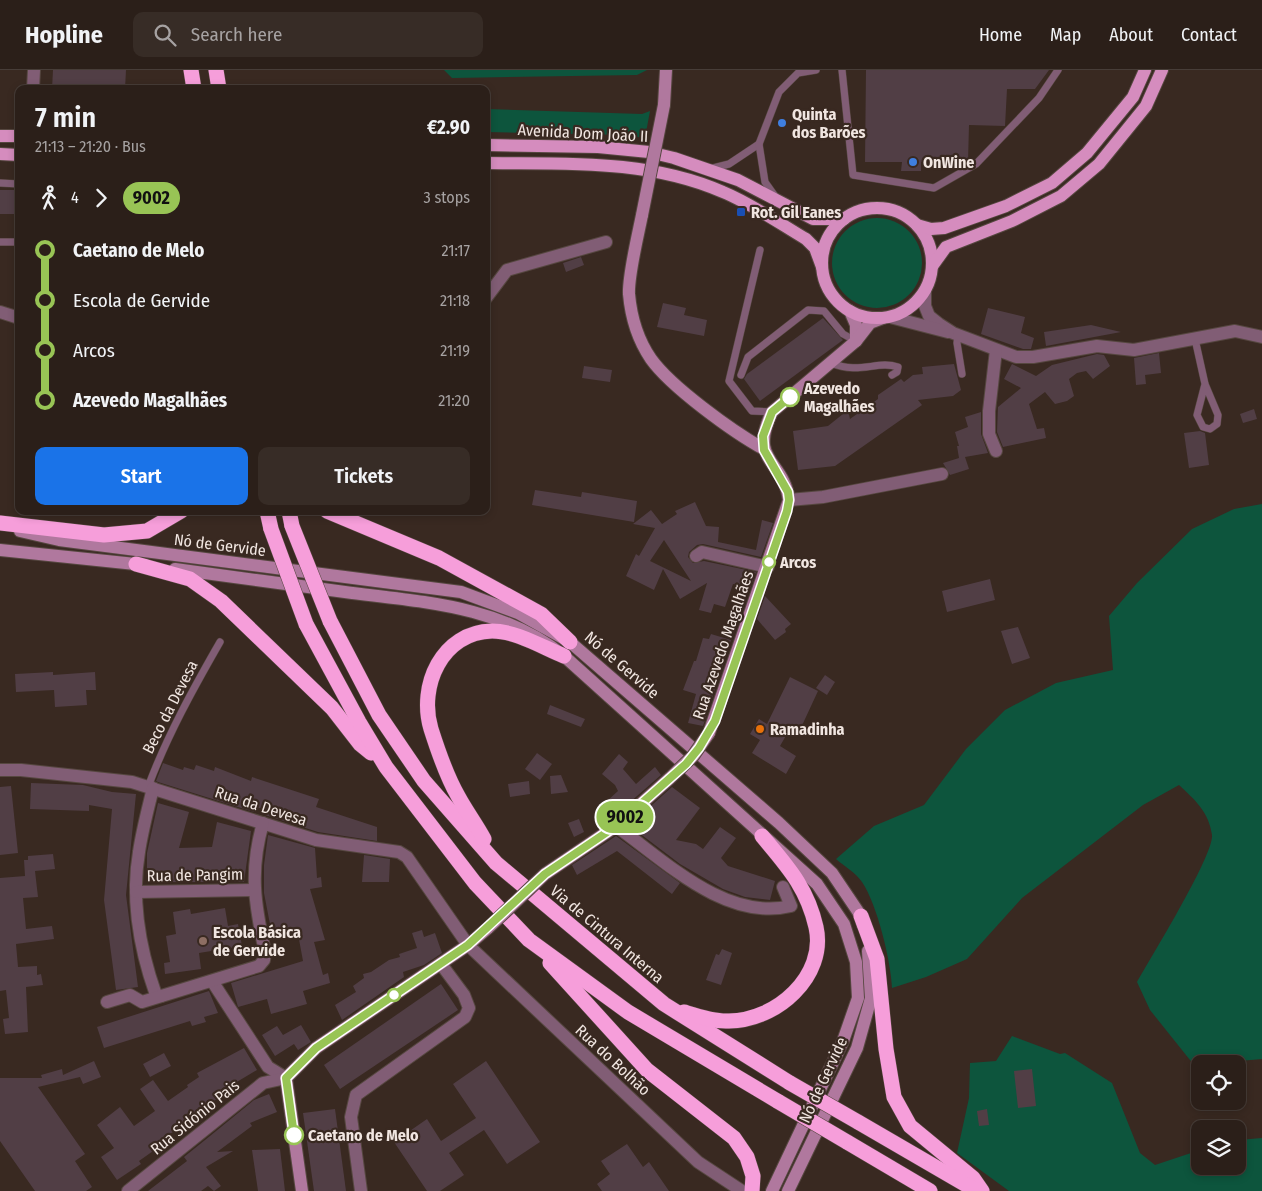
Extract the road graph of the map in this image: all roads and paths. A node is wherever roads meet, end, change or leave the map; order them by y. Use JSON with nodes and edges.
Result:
{"nodes":[{"id":1,"x":34,"y":70,"type":"edge"},
{"id":2,"x":191,"y":70,"type":"edge"},
{"id":3,"x":216,"y":70,"type":"edge"},
{"id":4,"x":666,"y":70,"type":"edge"},
{"id":5,"x":816,"y":70,"type":"edge"},
{"id":6,"x":842,"y":70,"type":"edge"},
{"id":7,"x":1058,"y":70,"type":"edge"},
{"id":8,"x":1145,"y":70,"type":"edge"},
{"id":9,"x":1162,"y":70,"type":"edge"},
{"id":10,"x":798,"y":71,"type":"edge"},
{"id":11,"x":33,"y":85,"type":"edge"},
{"id":12,"x":193,"y":85,"type":"edge"},
{"id":13,"x":218,"y":85,"type":"edge"},
{"id":14,"x":0,"y":136,"type":"edge"},
{"id":15,"x":15,"y":136,"type":"edge"},
{"id":16,"x":759,"y":144,"type":"junction"},
{"id":17,"x":490,"y":145,"type":"edge"},
{"id":18,"x":0,"y":154,"type":"edge"},
{"id":19,"x":15,"y":155,"type":"edge"},
{"id":20,"x":490,"y":163,"type":"edge"},
{"id":21,"x":708,"y":169,"type":"junction"},
{"id":22,"x":0,"y":183,"type":"edge"},
{"id":23,"x":15,"y":184,"type":"edge"},
{"id":24,"x":779,"y":201,"type":"junction"},
{"id":25,"x":844,"y":219,"type":"junction"},
{"id":26,"x":917,"y":225,"type":"junction"},
{"id":27,"x":0,"y":242,"type":"edge"},
{"id":28,"x":15,"y":242,"type":"edge"},
{"id":29,"x":606,"y":242,"type":"dead end"},
{"id":30,"x":760,"y":250,"type":"dead end"},
{"id":31,"x":933,"y":265,"type":"junction"},
{"id":32,"x":822,"y":267,"type":"junction"},
{"id":33,"x":925,"y":291,"type":"junction"},
{"id":34,"x":490,"y":293,"type":"edge"},
{"id":35,"x":850,"y":311,"type":"junction"},
{"id":36,"x":0,"y":312,"type":"edge"},
{"id":37,"x":15,"y":317,"type":"edge"},
{"id":38,"x":886,"y":317,"type":"junction"},
{"id":39,"x":956,"y":334,"type":"junction"},
{"id":40,"x":1262,"y":337,"type":"edge"},
{"id":41,"x":1195,"y":339,"type":"junction"},
{"id":42,"x":856,"y":341,"type":"junction"},
{"id":43,"x":996,"y":350,"type":"junction"},
{"id":44,"x":831,"y":363,"type":"junction"},
{"id":45,"x":962,"y":374,"type":"dead end"},
{"id":46,"x":892,"y":375,"type":"dead end"},
{"id":47,"x":741,"y":376,"type":"dead end"},
{"id":48,"x":1205,"y":384,"type":"junction"},
{"id":49,"x":772,"y":412,"type":"junction"},
{"id":50,"x":764,"y":450,"type":"junction"},
{"id":51,"x":996,"y":451,"type":"dead end"},
{"id":52,"x":942,"y":474,"type":"dead end"},
{"id":53,"x":789,"y":500,"type":"junction"},
{"id":54,"x":174,"y":515,"type":"edge"},
{"id":55,"x":268,"y":515,"type":"edge"},
{"id":56,"x":337,"y":515,"type":"edge"},
{"id":57,"x":291,"y":518,"type":"edge"},
{"id":58,"x":0,"y":524,"type":"edge"},
{"id":59,"x":0,"y":550,"type":"edge"},
{"id":60,"x":696,"y":556,"type":"dead end"},
{"id":61,"x":136,"y":564,"type":"junction"},
{"id":62,"x":768,"y":567,"type":"junction"},
{"id":63,"x":220,"y":642,"type":"dead end"},
{"id":64,"x":570,"y":642,"type":"junction"},
{"id":65,"x":564,"y":656,"type":"junction"},
{"id":66,"x":386,"y":767,"type":"junction"},
{"id":67,"x":0,"y":770,"type":"edge"},
{"id":68,"x":151,"y":788,"type":"junction"},
{"id":69,"x":263,"y":824,"type":"junction"},
{"id":70,"x":616,"y":826,"type":"junction"},
{"id":71,"x":762,"y":836,"type":"junction"},
{"id":72,"x":496,"y":863,"type":"junction"},
{"id":73,"x":783,"y":887,"type":"dead end"},
{"id":74,"x":254,"y":890,"type":"junction"},
{"id":75,"x":136,"y":892,"type":"junction"},
{"id":76,"x":861,"y":916,"type":"junction"},
{"id":77,"x":529,"y":940,"type":"junction"},
{"id":78,"x":468,"y":945,"type":"junction"},
{"id":79,"x":441,"y":964,"type":"junction"},
{"id":80,"x":212,"y":981,"type":"junction"},
{"id":81,"x":161,"y":996,"type":"junction"},
{"id":82,"x":107,"y":1002,"type":"dead end"},
{"id":83,"x":664,"y":1004,"type":"junction"},
{"id":84,"x":286,"y":1078,"type":"junction"},
{"id":85,"x":128,"y":1191,"type":"edge"},
{"id":86,"x":302,"y":1191,"type":"edge"},
{"id":87,"x":361,"y":1191,"type":"edge"},
{"id":88,"x":742,"y":1191,"type":"edge"},
{"id":89,"x":752,"y":1191,"type":"edge"},
{"id":90,"x":772,"y":1191,"type":"edge"},
{"id":91,"x":788,"y":1191,"type":"edge"},
{"id":92,"x":930,"y":1191,"type":"edge"},
{"id":93,"x":976,"y":1191,"type":"edge"},
{"id":94,"x":982,"y":1191,"type":"edge"}],
"edges":[{"from":1,"to":11,"type":"street"},
{"from":2,"to":12,"type":"highway"},
{"from":3,"to":13,"type":"highway"},
{"from":4,"to":50,"type":"main road","bridge":true},
{"from":5,"to":10,"type":"lane"},
{"from":6,"to":7,"type":"lane"},
{"from":8,"to":26,"type":"main road"},
{"from":9,"to":31,"type":"main road"},
{"from":10,"to":16,"type":"lane"},
{"from":14,"to":15,"type":"main road"},
{"from":16,"to":21,"type":"lane"},
{"from":16,"to":24,"type":"lane"},
{"from":17,"to":21,"type":"main road","name":"Avenida Dom João II"},
{"from":18,"to":19,"type":"main road"},
{"from":20,"to":32,"type":"main road","name":"Avenida Dom João II"},
{"from":21,"to":24,"type":"main road","name":"Avenida Dom João II"},
{"from":22,"to":23,"type":"lane"},
{"from":24,"to":25,"type":"main road","name":"Avenida Dom João II"},
{"from":25,"to":26,"type":"main road"},
{"from":25,"to":32,"type":"main road"},
{"from":26,"to":31,"type":"main road"},
{"from":27,"to":28,"type":"lane"},
{"from":29,"to":34,"type":"street"},
{"from":30,"to":49,"type":"lane"},
{"from":31,"to":33,"type":"main road"},
{"from":32,"to":35,"type":"main road"},
{"from":33,"to":38,"type":"main road"},
{"from":33,"to":39,"type":"street"},
{"from":35,"to":38,"type":"main road"},
{"from":35,"to":42,"type":"main road"},
{"from":36,"to":37,"type":"street"},
{"from":38,"to":39,"type":"street"},
{"from":38,"to":42,"type":"main road"},
{"from":39,"to":43,"type":"street"},
{"from":39,"to":45,"type":"lane"},
{"from":40,"to":41,"type":"street"},
{"from":41,"to":43,"type":"street"},
{"from":41,"to":48,"type":"lane"},
{"from":42,"to":44,"type":"main road"},
{"from":42,"to":47,"type":"lane"},
{"from":43,"to":51,"type":"street"},
{"from":44,"to":46,"type":"lane"},
{"from":44,"to":49,"type":"main road"},
{"from":48,"to":48,"type":"lane"},
{"from":49,"to":50,"type":"main road"},
{"from":50,"to":53,"type":"main road"},
{"from":52,"to":53,"type":"street"},
{"from":53,"to":62,"type":"main road","name":"Rua Azevedo Magalhães"},
{"from":54,"to":58,"type":"highway"},
{"from":55,"to":66,"type":"highway","bridge":true},
{"from":56,"to":64,"type":"highway"},
{"from":57,"to":72,"type":"highway","name":"Via de Cintura Interna","bridge":true},
{"from":58,"to":64,"type":"main road","name":"Nó de Gervide"},
{"from":59,"to":61,"type":"main road","name":"Nó de Gervide"},
{"from":60,"to":62,"type":"street"},
{"from":61,"to":65,"type":"main road","name":"Nó de Gervide"},
{"from":61,"to":66,"type":"highway"},
{"from":62,"to":70,"type":"main road","name":"Rua Azevedo Magalhães","bridge":true},
{"from":63,"to":68,"type":"lane","name":"Beco da Devesa"},
{"from":64,"to":76,"type":"main road","name":"Nó de Gervide"},
{"from":65,"to":71,"type":"main road","name":"Nó de Gervide"},
{"from":65,"to":72,"type":"highway"},
{"from":66,"to":77,"type":"highway"},
{"from":67,"to":68,"type":"street","name":"Rua da Devesa"},
{"from":68,"to":69,"type":"street","name":"Rua da Devesa"},
{"from":68,"to":75,"type":"street"},
{"from":69,"to":74,"type":"street"},
{"from":69,"to":78,"type":"street","name":"Rua da Devesa"},
{"from":70,"to":73,"type":"street"},
{"from":70,"to":78,"type":"main road","name":"Rua Azevedo Magalhães","bridge":true},
{"from":71,"to":83,"type":"highway"},
{"from":71,"to":90,"type":"main road","name":"Nó de Gervide"},
{"from":72,"to":83,"type":"highway","name":"Via de Cintura Interna"},
{"from":74,"to":75,"type":"street","name":"Rua de Pangim"},
{"from":74,"to":80,"type":"street"},
{"from":75,"to":81,"type":"street"},
{"from":76,"to":91,"type":"main road","name":"Nó de Gervide"},
{"from":76,"to":94,"type":"highway"},
{"from":77,"to":89,"type":"highway"},
{"from":77,"to":92,"type":"highway","bridge":true},
{"from":78,"to":79,"type":"main road","name":"Rua Azevedo Magalhães"},
{"from":78,"to":88,"type":"street","name":"Rua do Bolhão"},
{"from":79,"to":84,"type":"main road","name":"Rua Azevedo Magalhães"},
{"from":79,"to":87,"type":"street"},
{"from":80,"to":81,"type":"street"},
{"from":80,"to":84,"type":"street"},
{"from":81,"to":82,"type":"street"},
{"from":83,"to":93,"type":"highway","name":"Via de Cintura Interna","bridge":true},
{"from":84,"to":85,"type":"street","name":"Rua Sidónio Pais"},
{"from":84,"to":86,"type":"main road"}]}
